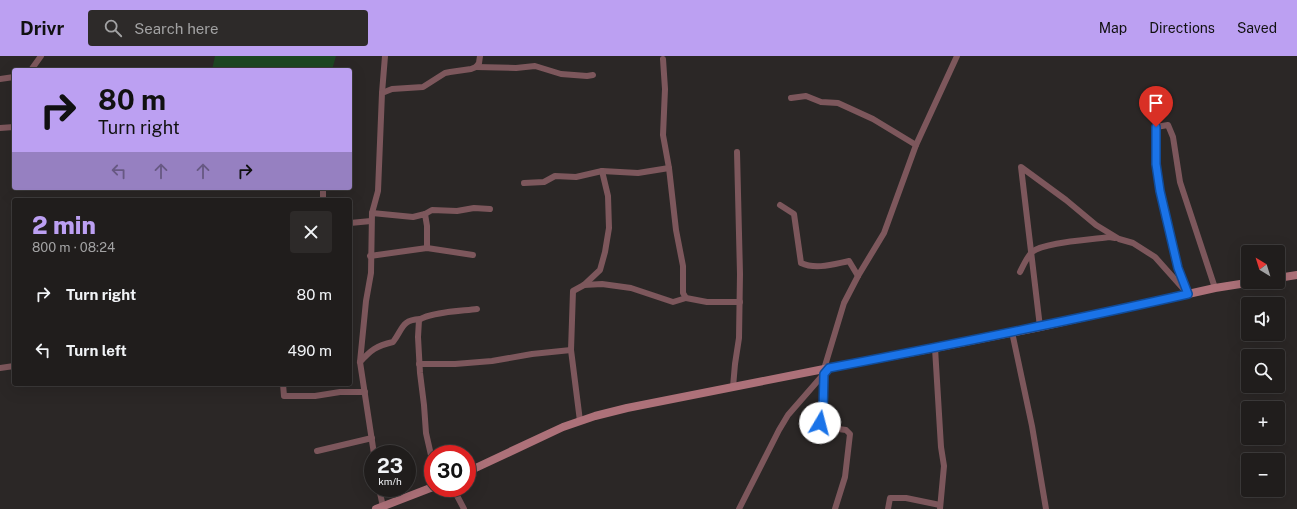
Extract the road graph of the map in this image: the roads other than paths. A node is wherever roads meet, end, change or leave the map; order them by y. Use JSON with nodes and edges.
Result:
{"nodes":[{"id":1,"x":41,"y":56,"type":"edge"},
{"id":2,"x":385,"y":56,"type":"edge"},
{"id":3,"x":480,"y":56,"type":"edge"},
{"id":4,"x":957,"y":56,"type":"edge"},
{"id":5,"x":664,"y":59,"type":"dead end"},
{"id":6,"x":476,"y":67,"type":"junction"},
{"id":7,"x":32,"y":68,"type":"edge"},
{"id":8,"x":593,"y":75,"type":"dead end"},
{"id":9,"x":12,"y":77,"type":"edge"},
{"id":10,"x":0,"y":79,"type":"edge"},
{"id":11,"x":382,"y":93,"type":"junction"},
{"id":12,"x":792,"y":98,"type":"dead end"},
{"id":13,"x":12,"y":127,"type":"edge"},
{"id":14,"x":0,"y":128,"type":"edge"},
{"id":15,"x":916,"y":145,"type":"junction"},
{"id":16,"x":736,"y":152,"type":"dead end"},
{"id":17,"x":669,"y":168,"type":"junction"},
{"id":18,"x":602,"y":171,"type":"junction"},
{"id":19,"x":524,"y":183,"type":"dead end"},
{"id":20,"x":780,"y":205,"type":"dead end"},
{"id":21,"x":490,"y":209,"type":"dead end"},
{"id":22,"x":372,"y":213,"type":"junction"},
{"id":23,"x":426,"y":214,"type":"junction"},
{"id":24,"x":371,"y":221,"type":"junction"},
{"id":25,"x":352,"y":223,"type":"edge"},
{"id":26,"x":1119,"y":239,"type":"junction"},
{"id":27,"x":427,"y":248,"type":"junction"},
{"id":28,"x":1031,"y":253,"type":"junction"},
{"id":29,"x":473,"y":255,"type":"dead end"},
{"id":30,"x":370,"y":256,"type":"junction"},
{"id":31,"x":1020,"y":272,"type":"dead end"},
{"id":32,"x":1297,"y":275,"type":"edge"},
{"id":33,"x":858,"y":276,"type":"junction"},
{"id":34,"x":1285,"y":277,"type":"edge"},
{"id":35,"x":1241,"y":284,"type":"edge"},
{"id":36,"x":584,"y":285,"type":"junction"},
{"id":37,"x":1214,"y":288,"type":"junction"},
{"id":38,"x":1188,"y":294,"type":"junction"},
{"id":39,"x":686,"y":298,"type":"junction"},
{"id":40,"x":740,"y":302,"type":"junction"},
{"id":41,"x":477,"y":309,"type":"dead end"},
{"id":42,"x":420,"y":319,"type":"junction"},
{"id":43,"x":1040,"y":327,"type":"junction"},
{"id":44,"x":1012,"y":332,"type":"junction"},
{"id":45,"x":935,"y":348,"type":"junction"},
{"id":46,"x":571,"y":350,"type":"junction"},
{"id":47,"x":360,"y":362,"type":"junction"},
{"id":48,"x":419,"y":364,"type":"junction"},
{"id":49,"x":12,"y":366,"type":"edge"},
{"id":50,"x":0,"y":368,"type":"edge"},
{"id":51,"x":826,"y":370,"type":"junction"},
{"id":52,"x":283,"y":386,"type":"edge"},
{"id":53,"x":733,"y":387,"type":"junction"},
{"id":54,"x":364,"y":392,"type":"junction"},
{"id":55,"x":580,"y":422,"type":"junction"},
{"id":56,"x":372,"y":438,"type":"junction"},
{"id":57,"x":373,"y":445,"type":"edge"},
{"id":58,"x":429,"y":445,"type":"edge"},
{"id":59,"x":317,"y":451,"type":"dead end"},
{"id":60,"x":476,"y":468,"type":"edge"},
{"id":61,"x":424,"y":491,"type":"edge"},
{"id":62,"x":379,"y":497,"type":"edge"},
{"id":63,"x":458,"y":497,"type":"edge"},
{"id":64,"x":940,"y":507,"type":"edge"},
{"id":65,"x":380,"y":508,"type":"edge"},
{"id":66,"x":464,"y":509,"type":"edge"},
{"id":67,"x":739,"y":509,"type":"edge"},
{"id":68,"x":835,"y":509,"type":"edge"},
{"id":69,"x":888,"y":509,"type":"edge"},
{"id":70,"x":1046,"y":509,"type":"edge"}],
"edges":[{"from":1,"to":7,"type":"street"},
{"from":2,"to":11,"type":"street"},
{"from":3,"to":6,"type":"street"},
{"from":4,"to":15,"type":"street"},
{"from":5,"to":17,"type":"street"},
{"from":6,"to":8,"type":"street"},
{"from":6,"to":11,"type":"street"},
{"from":9,"to":10,"type":"street"},
{"from":11,"to":22,"type":"street"},
{"from":12,"to":15,"type":"street"},
{"from":13,"to":14,"type":"street"},
{"from":15,"to":33,"type":"street"},
{"from":16,"to":40,"type":"street"},
{"from":17,"to":18,"type":"street"},
{"from":17,"to":39,"type":"street"},
{"from":18,"to":19,"type":"street"},
{"from":18,"to":36,"type":"street"},
{"from":20,"to":33,"type":"street"},
{"from":21,"to":23,"type":"street"},
{"from":22,"to":23,"type":"street"},
{"from":22,"to":24,"type":"street"},
{"from":23,"to":27,"type":"street"},
{"from":24,"to":25,"type":"street"},
{"from":24,"to":30,"type":"street"},
{"from":26,"to":28,"type":"street"},
{"from":26,"to":28,"type":"street"},
{"from":26,"to":38,"type":"street"},
{"from":27,"to":29,"type":"street"},
{"from":27,"to":30,"type":"street"},
{"from":28,"to":31,"type":"street"},
{"from":28,"to":43,"type":"street"},
{"from":30,"to":47,"type":"street"},
{"from":32,"to":34,"type":"main road"},
{"from":33,"to":51,"type":"street"},
{"from":35,"to":37,"type":"main road"},
{"from":36,"to":39,"type":"street"},
{"from":36,"to":46,"type":"street"},
{"from":37,"to":38,"type":"main road"},
{"from":37,"to":38,"type":"street"},
{"from":38,"to":43,"type":"main road"},
{"from":39,"to":40,"type":"street"},
{"from":40,"to":53,"type":"street"},
{"from":41,"to":42,"type":"street"},
{"from":42,"to":47,"type":"street"},
{"from":42,"to":48,"type":"street"},
{"from":43,"to":44,"type":"main road"},
{"from":44,"to":45,"type":"main road"},
{"from":44,"to":70,"type":"street"},
{"from":45,"to":51,"type":"main road"},
{"from":45,"to":64,"type":"street"},
{"from":46,"to":48,"type":"street"},
{"from":46,"to":55,"type":"street"},
{"from":47,"to":54,"type":"street"},
{"from":48,"to":58,"type":"street"},
{"from":49,"to":50,"type":"street"},
{"from":51,"to":53,"type":"main road"},
{"from":51,"to":67,"type":"street"},
{"from":51,"to":68,"type":"street"},
{"from":52,"to":54,"type":"street"},
{"from":53,"to":55,"type":"main road"},
{"from":54,"to":56,"type":"street"},
{"from":55,"to":60,"type":"main road"},
{"from":56,"to":57,"type":"street"},
{"from":56,"to":59,"type":"street"},
{"from":61,"to":65,"type":"main road"},
{"from":62,"to":65,"type":"street"},
{"from":63,"to":66,"type":"street"},
{"from":64,"to":69,"type":"street"}]}
